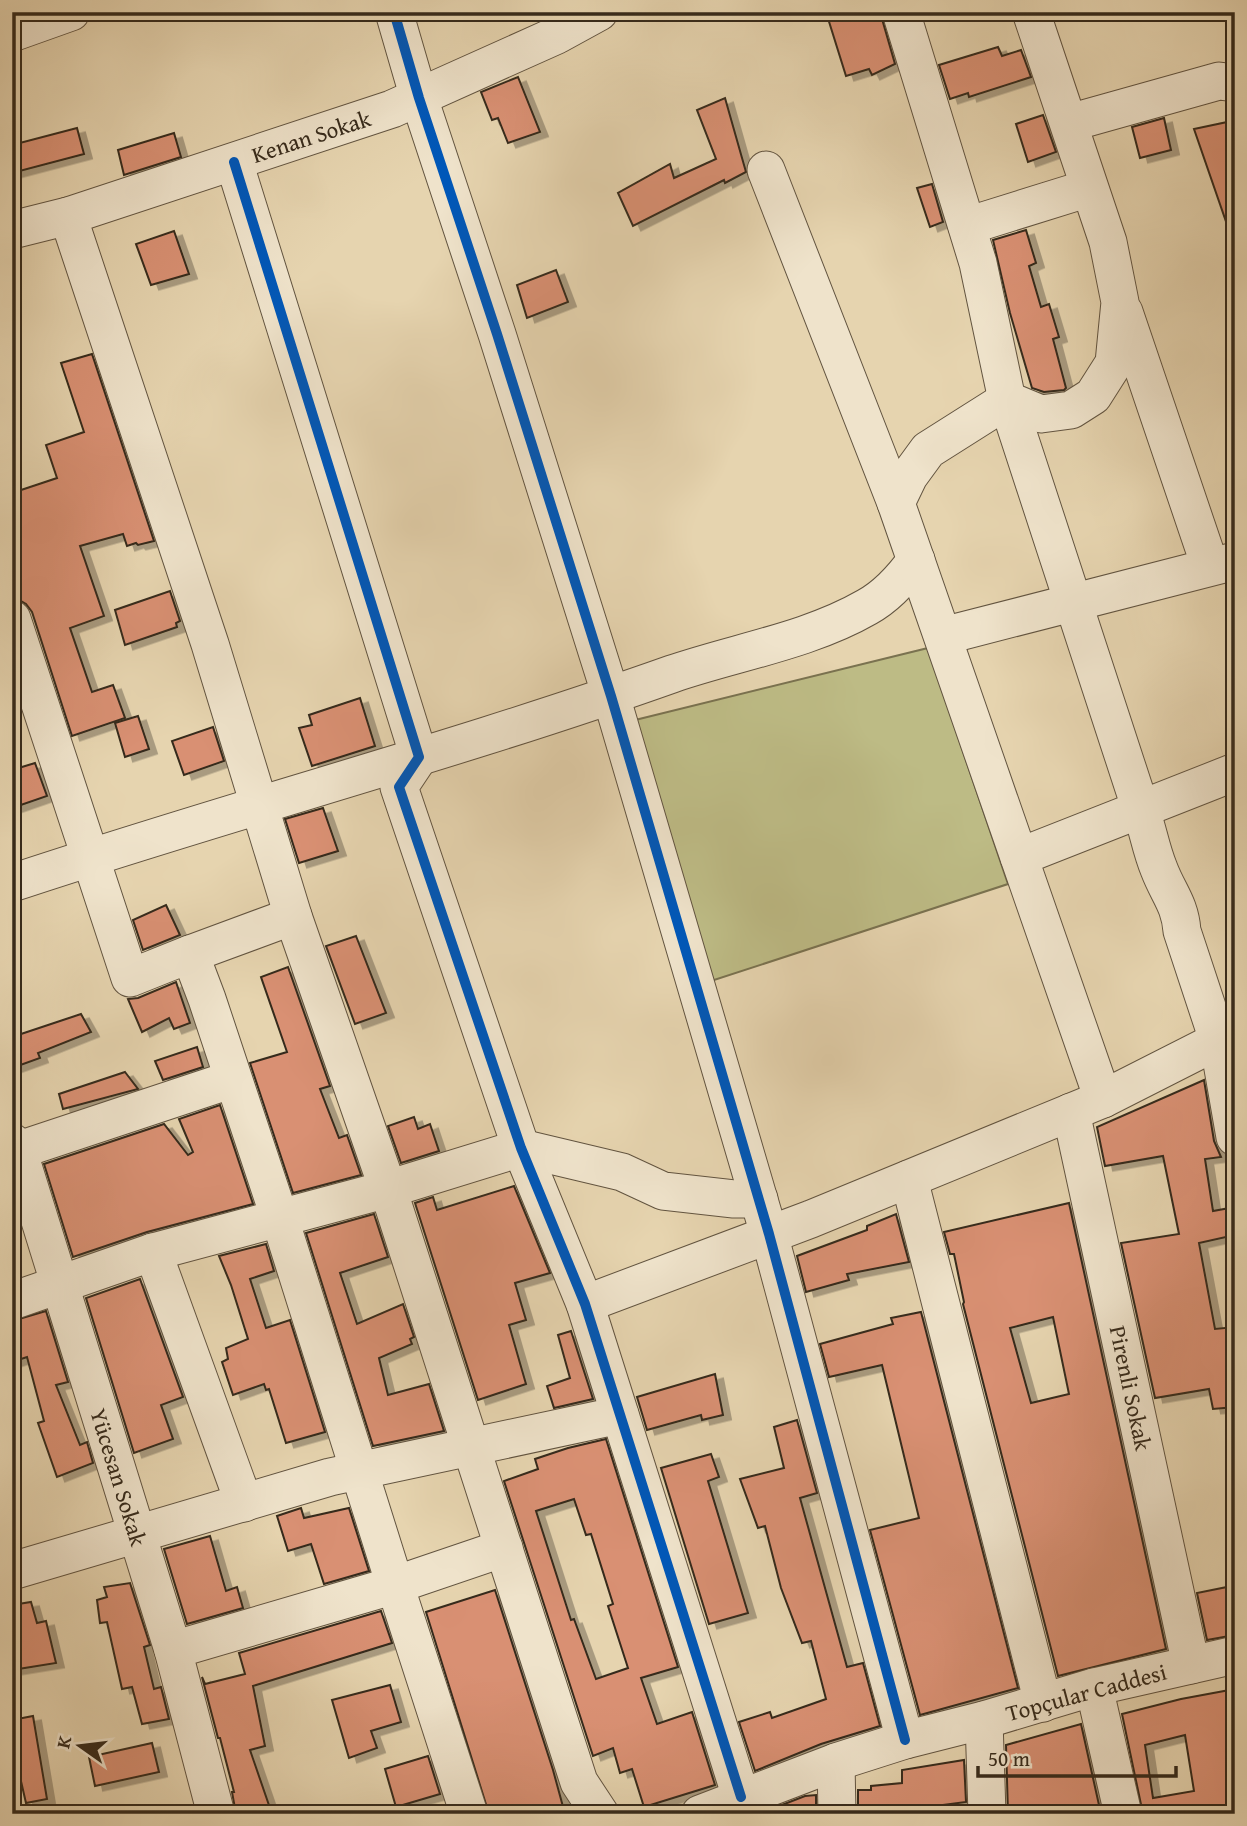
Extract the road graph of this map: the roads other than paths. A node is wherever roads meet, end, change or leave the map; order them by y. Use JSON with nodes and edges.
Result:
{"nodes":[{"id":1,"x":71,"y":12,"type":"edge"},
{"id":2,"x":394,"y":12,"type":"edge"},
{"id":3,"x":599,"y":12,"type":"edge"},
{"id":4,"x":901,"y":12,"type":"edge"},
{"id":5,"x":1031,"y":12,"type":"edge"},
{"id":6,"x":12,"y":33,"type":"edge"},
{"id":7,"x":1235,"y":83,"type":"edge"},
{"id":8,"x":419,"y":98,"type":"junction"},
{"id":9,"x":1069,"y":123,"type":"junction"},
{"id":10,"x":234,"y":162,"type":"junction"},
{"id":11,"x":765,"y":170,"type":"dead end"},
{"id":12,"x":1089,"y":188,"type":"junction"},
{"id":13,"x":68,"y":216,"type":"junction"},
{"id":14,"x":967,"y":226,"type":"junction"},
{"id":15,"x":12,"y":230,"type":"edge"},
{"id":16,"x":1121,"y":302,"type":"junction"},
{"id":17,"x":1007,"y":401,"type":"junction"},
{"id":18,"x":896,"y":503,"type":"junction"},
{"id":19,"x":916,"y":560,"type":"junction"},
{"id":20,"x":1223,"y":564,"type":"edge"},
{"id":21,"x":1073,"y":603,"type":"junction"},
{"id":22,"x":12,"y":619,"type":"edge"},
{"id":23,"x":943,"y":636,"type":"junction"},
{"id":24,"x":611,"y":696,"type":"junction"},
{"id":25,"x":419,"y":757,"type":"junction"},
{"id":26,"x":1235,"y":772,"type":"edge"},
{"id":27,"x":259,"y":804,"type":"junction"},
{"id":28,"x":1142,"y":810,"type":"junction"},
{"id":29,"x":1019,"y":857,"type":"junction"},
{"id":30,"x":89,"y":858,"type":"junction"},
{"id":31,"x":12,"y":883,"type":"edge"},
{"id":32,"x":293,"y":916,"type":"junction"},
{"id":33,"x":190,"y":954,"type":"junction"},
{"id":34,"x":1226,"y":1036,"type":"edge"},
{"id":35,"x":233,"y":1079,"type":"junction"},
{"id":36,"x":1087,"y":1105,"type":"junction"},
{"id":37,"x":1235,"y":1137,"type":"edge"},
{"id":38,"x":14,"y":1147,"type":"edge"},
{"id":39,"x":521,"y":1148,"type":"junction"},
{"id":40,"x":909,"y":1179,"type":"junction"},
{"id":41,"x":388,"y":1189,"type":"junction"},
{"id":42,"x":759,"y":1199,"type":"junction"},
{"id":43,"x":279,"y":1216,"type":"junction"},
{"id":44,"x":769,"y":1234,"type":"junction"},
{"id":45,"x":153,"y":1252,"type":"junction"},
{"id":46,"x":60,"y":1284,"type":"junction"},
{"id":47,"x":12,"y":1301,"type":"edge"},
{"id":48,"x":585,"y":1304,"type":"junction"},
{"id":49,"x":620,"y":1415,"type":"junction"},
{"id":50,"x":469,"y":1446,"type":"junction"},
{"id":51,"x":359,"y":1470,"type":"junction"},
{"id":52,"x":244,"y":1503,"type":"junction"},
{"id":53,"x":137,"y":1535,"type":"junction"},
{"id":54,"x":504,"y":1548,"type":"junction"},
{"id":55,"x":12,"y":1571,"type":"edge"},
{"id":56,"x":395,"y":1585,"type":"junction"},
{"id":57,"x":173,"y":1650,"type":"junction"},
{"id":58,"x":1235,"y":1655,"type":"edge"},
{"id":59,"x":1191,"y":1665,"type":"junction"},
{"id":60,"x":1094,"y":1687,"type":"junction"},
{"id":61,"x":1043,"y":1703,"type":"junction"},
{"id":62,"x":984,"y":1720,"type":"junction"},
{"id":63,"x":905,"y":1740,"type":"junction"},
{"id":64,"x":836,"y":1762,"type":"junction"},
{"id":65,"x":741,"y":1797,"type":"junction"},
{"id":66,"x":216,"y":1814,"type":"edge"},
{"id":67,"x":469,"y":1814,"type":"edge"},
{"id":68,"x":600,"y":1814,"type":"edge"},
{"id":69,"x":699,"y":1814,"type":"edge"},
{"id":70,"x":837,"y":1814,"type":"edge"},
{"id":71,"x":987,"y":1814,"type":"edge"},
{"id":72,"x":1123,"y":1814,"type":"edge"}],
"edges":[{"from":1,"to":6,"type":"street"},
{"from":2,"to":8,"type":"street"},
{"from":3,"to":8,"type":"street","name":"Kenan Sokak"},
{"from":4,"to":14,"type":"street"},
{"from":5,"to":9,"type":"street"},
{"from":7,"to":9,"type":"street"},
{"from":8,"to":10,"type":"street","name":"Kenan Sokak"},
{"from":8,"to":24,"type":"street"},
{"from":9,"to":12,"type":"street"},
{"from":10,"to":13,"type":"street","name":"Kenan Sokak"},
{"from":10,"to":25,"type":"street"},
{"from":11,"to":18,"type":"street","name":"Pirenli Sokak"},
{"from":12,"to":14,"type":"street"},
{"from":12,"to":16,"type":"street"},
{"from":13,"to":15,"type":"street","name":"Kenan Sokak"},
{"from":13,"to":27,"type":"street"},
{"from":14,"to":17,"type":"street"},
{"from":16,"to":17,"type":"street"},
{"from":16,"to":20,"type":"street"},
{"from":17,"to":18,"type":"street"},
{"from":17,"to":21,"type":"street"},
{"from":18,"to":19,"type":"street","name":"Pirenli Sokak"},
{"from":19,"to":23,"type":"street","name":"Pirenli Sokak"},
{"from":19,"to":24,"type":"street"},
{"from":20,"to":21,"type":"street"},
{"from":21,"to":23,"type":"street"},
{"from":21,"to":28,"type":"street"},
{"from":22,"to":30,"type":"street"},
{"from":23,"to":29,"type":"street","name":"Pirenli Sokak"},
{"from":24,"to":25,"type":"street"},
{"from":24,"to":42,"type":"street"},
{"from":25,"to":27,"type":"street"},
{"from":25,"to":39,"type":"street"},
{"from":26,"to":28,"type":"street"},
{"from":27,"to":30,"type":"street"},
{"from":27,"to":32,"type":"street"},
{"from":28,"to":29,"type":"street"},
{"from":28,"to":34,"type":"street"},
{"from":29,"to":36,"type":"street","name":"Pirenli Sokak"},
{"from":30,"to":31,"type":"street"},
{"from":30,"to":33,"type":"street"},
{"from":32,"to":33,"type":"street"},
{"from":32,"to":41,"type":"street"},
{"from":33,"to":35,"type":"street"},
{"from":34,"to":36,"type":"street"},
{"from":34,"to":37,"type":"street"},
{"from":35,"to":38,"type":"street"},
{"from":35,"to":43,"type":"street"},
{"from":36,"to":40,"type":"street"},
{"from":36,"to":59,"type":"street","name":"Pirenli Sokak"},
{"from":38,"to":46,"type":"street","name":"Yücesan Sokak"},
{"from":39,"to":41,"type":"street"},
{"from":39,"to":42,"type":"street"},
{"from":39,"to":48,"type":"street"},
{"from":40,"to":44,"type":"street"},
{"from":40,"to":61,"type":"street"},
{"from":41,"to":43,"type":"street"},
{"from":41,"to":50,"type":"street"},
{"from":42,"to":44,"type":"street"},
{"from":43,"to":45,"type":"street"},
{"from":43,"to":51,"type":"street"},
{"from":44,"to":48,"type":"street"},
{"from":44,"to":63,"type":"street"},
{"from":45,"to":46,"type":"street"},
{"from":45,"to":52,"type":"street"},
{"from":46,"to":47,"type":"street"},
{"from":46,"to":53,"type":"street","name":"Yücesan Sokak"},
{"from":48,"to":49,"type":"street"},
{"from":49,"to":50,"type":"street"},
{"from":49,"to":65,"type":"street"},
{"from":50,"to":51,"type":"street"},
{"from":50,"to":54,"type":"street"},
{"from":51,"to":52,"type":"street"},
{"from":51,"to":56,"type":"street"},
{"from":52,"to":53,"type":"street"},
{"from":53,"to":55,"type":"street"},
{"from":53,"to":57,"type":"street","name":"Yücesan Sokak"},
{"from":54,"to":56,"type":"street"},
{"from":54,"to":68,"type":"street"},
{"from":56,"to":57,"type":"street"},
{"from":56,"to":67,"type":"street"},
{"from":57,"to":66,"type":"street","name":"Yücesan Sokak"},
{"from":58,"to":59,"type":"street","name":"Topçular Caddesi"},
{"from":59,"to":60,"type":"street","name":"Topçular Caddesi"},
{"from":60,"to":61,"type":"street","name":"Topçular Caddesi"},
{"from":60,"to":72,"type":"street"},
{"from":61,"to":62,"type":"street","name":"Topçular Caddesi"},
{"from":62,"to":63,"type":"street","name":"Topçular Caddesi"},
{"from":62,"to":71,"type":"street"},
{"from":63,"to":64,"type":"street","name":"Topçular Caddesi"},
{"from":64,"to":65,"type":"street","name":"Topçular Caddesi"},
{"from":64,"to":70,"type":"street"},
{"from":65,"to":69,"type":"street","name":"Topçular Caddesi"}]}
